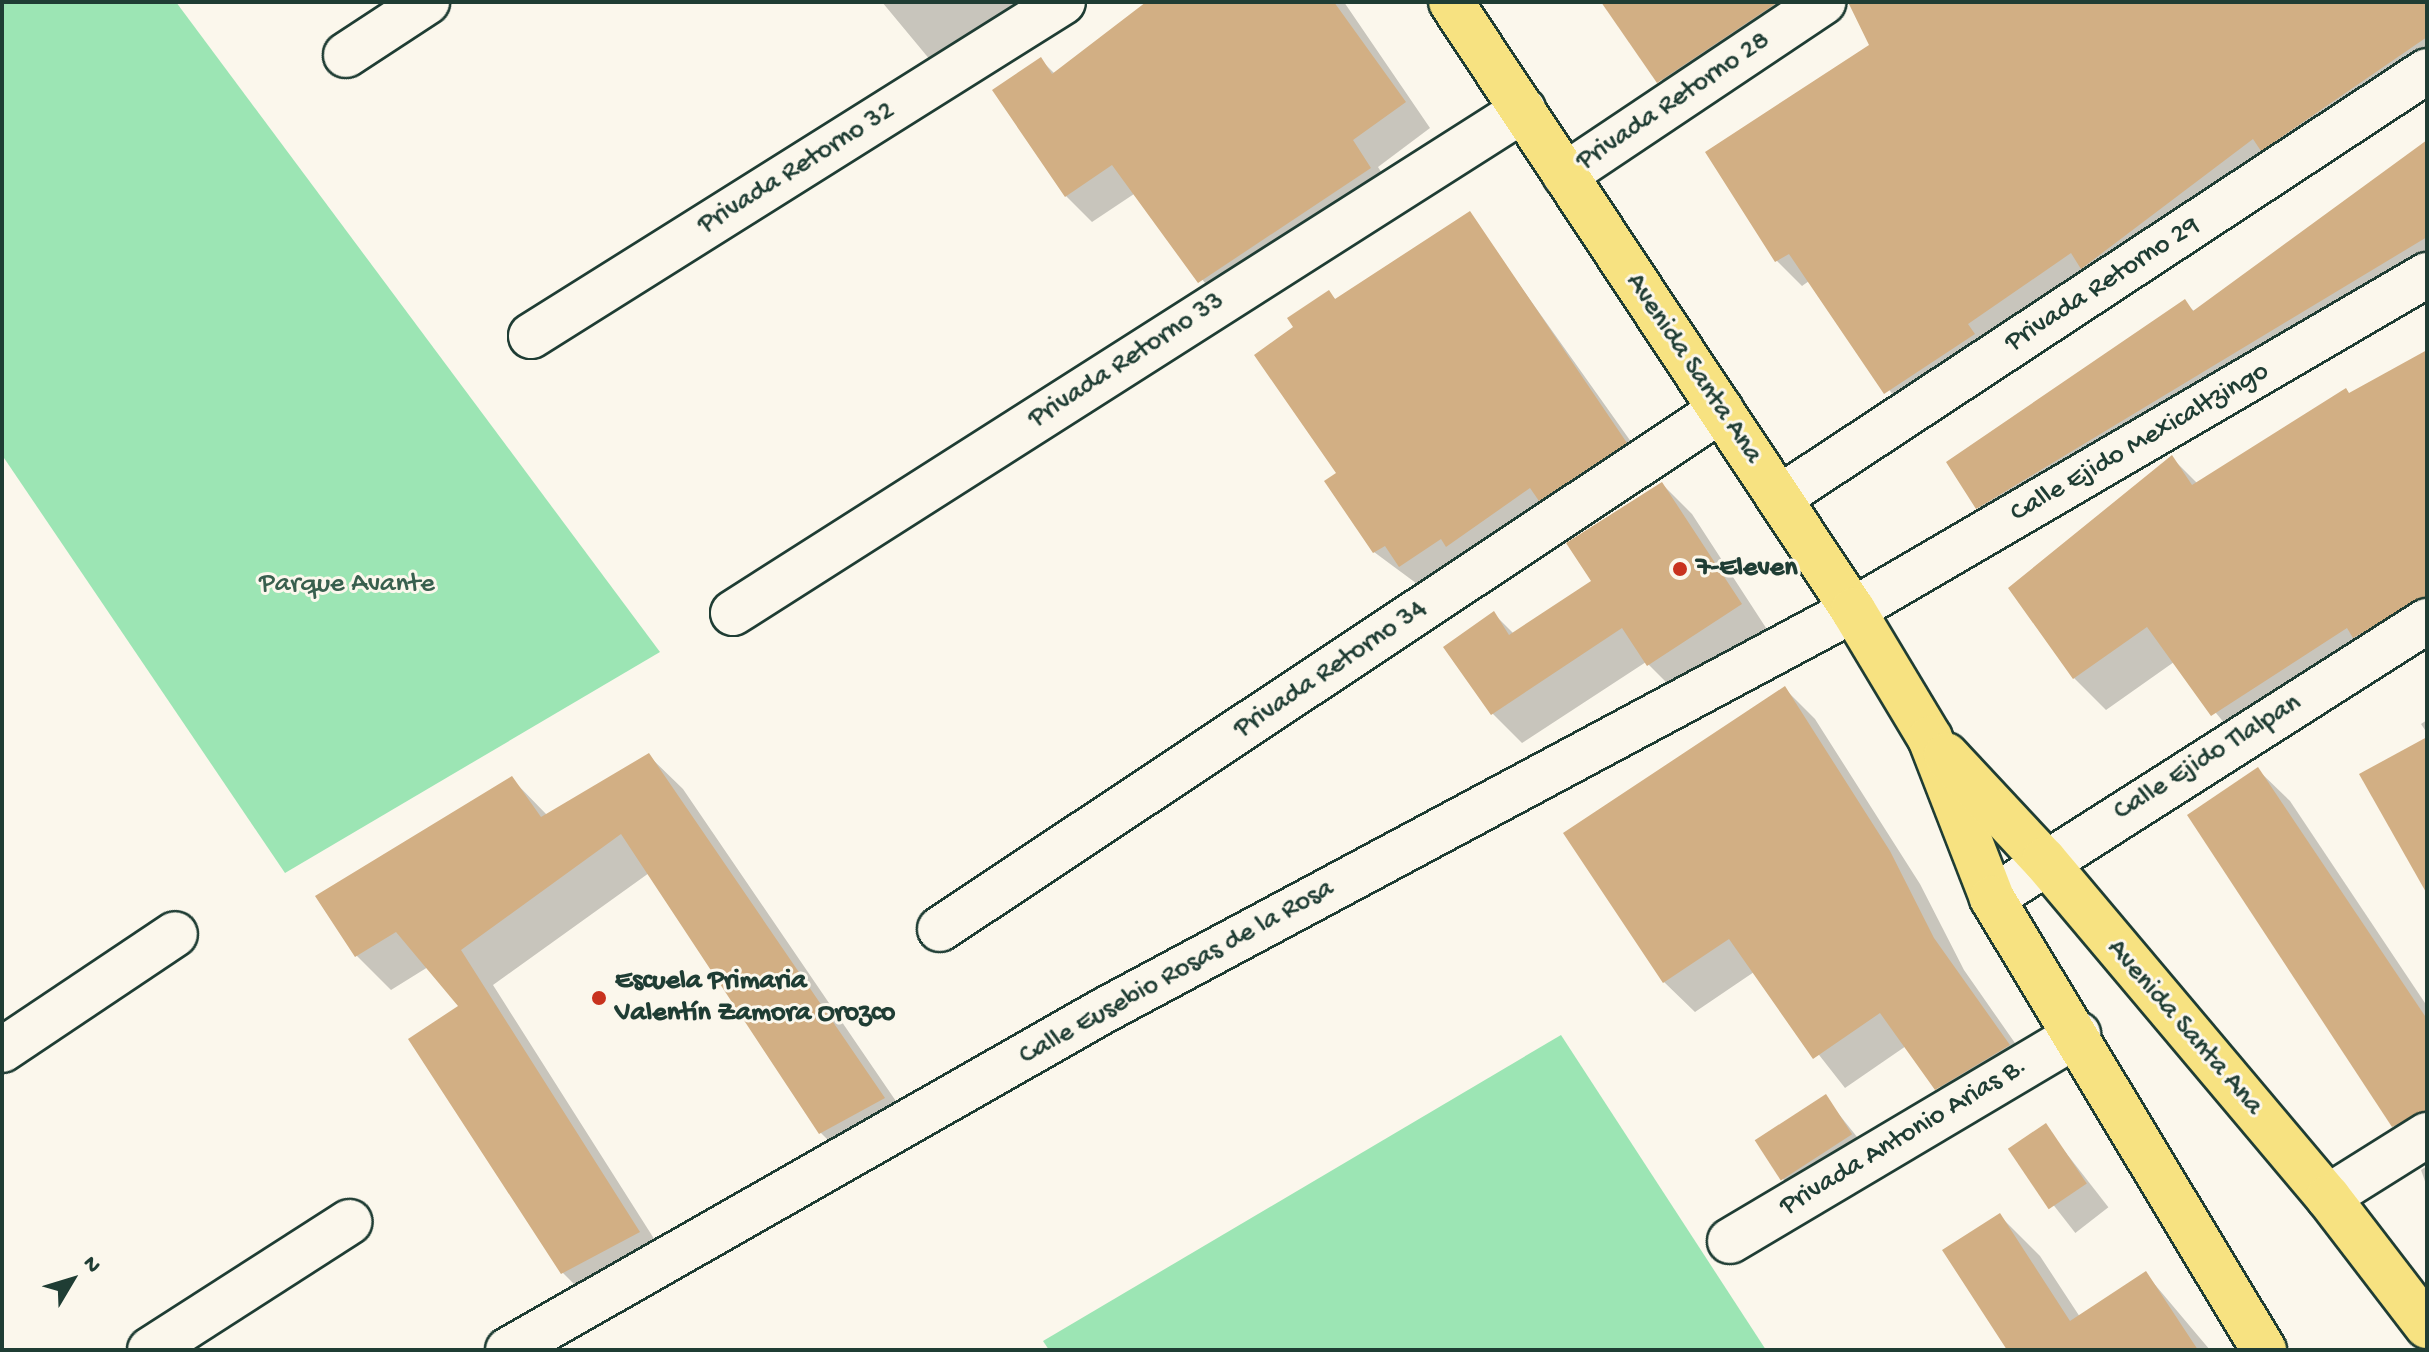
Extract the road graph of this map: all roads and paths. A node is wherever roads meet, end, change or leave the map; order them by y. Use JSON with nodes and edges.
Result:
{"nodes":[{"id":1,"x":427,"y":2,"type":"edge"},
{"id":2,"x":1063,"y":2,"type":"edge"},
{"id":3,"x":1451,"y":2,"type":"edge"},
{"id":4,"x":1823,"y":2,"type":"edge"},
{"id":5,"x":346,"y":55,"type":"dead end"},
{"id":6,"x":2427,"y":71,"type":"edge"},
{"id":7,"x":1523,"y":110,"type":"junction"},
{"id":8,"x":1565,"y":175,"type":"junction"},
{"id":9,"x":2427,"y":275,"type":"edge"},
{"id":10,"x":531,"y":336,"type":"dead end"},
{"id":11,"x":1721,"y":410,"type":"junction"},
{"id":12,"x":1779,"y":498,"type":"junction"},
{"id":13,"x":1853,"y":610,"type":"junction"},
{"id":14,"x":733,"y":613,"type":"dead end"},
{"id":15,"x":2427,"y":621,"type":"edge"},
{"id":16,"x":1930,"y":738,"type":"junction"},
{"id":17,"x":2044,"y":860,"type":"junction"},
{"id":18,"x":1992,"y":898,"type":"junction"},
{"id":19,"x":940,"y":929,"type":"dead end"},
{"id":20,"x":175,"y":934,"type":"dead end"},
{"id":21,"x":2078,"y":1034,"type":"junction"},
{"id":22,"x":2,"y":1050,"type":"edge"},
{"id":23,"x":2427,"y":1135,"type":"edge"},
{"id":24,"x":2328,"y":1197,"type":"junction"},
{"id":25,"x":349,"y":1222,"type":"dead end"},
{"id":26,"x":1730,"y":1241,"type":"dead end"},
{"id":27,"x":2427,"y":1326,"type":"edge"},
{"id":28,"x":150,"y":1350,"type":"edge"},
{"id":29,"x":508,"y":1350,"type":"edge"},
{"id":30,"x":2264,"y":1350,"type":"edge"}],
"edges":[{"from":1,"to":5,"type":"street"},
{"from":2,"to":10,"type":"street","name":"Privada Retorno 32"},
{"from":3,"to":7,"type":"main road","name":"Avenida Santa Ana"},
{"from":4,"to":8,"type":"street","name":"Privada Retorno 28"},
{"from":6,"to":12,"type":"street","name":"Privada Retorno 29"},
{"from":7,"to":8,"type":"main road","name":"Avenida Santa Ana"},
{"from":7,"to":14,"type":"street","name":"Privada Retorno 33"},
{"from":8,"to":11,"type":"main road","name":"Avenida Santa Ana"},
{"from":9,"to":13,"type":"street","name":"Calle Ejido Mexicaltzingo"},
{"from":11,"to":12,"type":"main road","name":"Avenida Santa Ana"},
{"from":11,"to":19,"type":"street","name":"Privada Retorno 34"},
{"from":12,"to":13,"type":"main road","name":"Avenida Santa Ana"},
{"from":13,"to":16,"type":"main road","name":"Avenida Santa Ana"},
{"from":13,"to":29,"type":"street","name":"Calle Eusebio Rosas de la Rosa"},
{"from":15,"to":17,"type":"street","name":"Calle Ejido Tlalpan"},
{"from":16,"to":17,"type":"main road","name":"Avenida Santa Ana"},
{"from":16,"to":18,"type":"main road","name":"Avenida Santa Ana"},
{"from":17,"to":18,"type":"street","name":"Calle Ejido Tlalpan"},
{"from":17,"to":24,"type":"main road","name":"Avenida Santa Ana"},
{"from":18,"to":21,"type":"main road","name":"Avenida Santa Ana"},
{"from":20,"to":22,"type":"street"},
{"from":21,"to":26,"type":"street","name":"Privada Antonio Arias B."},
{"from":21,"to":30,"type":"main road","name":"Avenida Santa Ana"},
{"from":23,"to":24,"type":"street"},
{"from":24,"to":27,"type":"main road","name":"Avenida Santa Ana"},
{"from":25,"to":28,"type":"street"}]}
